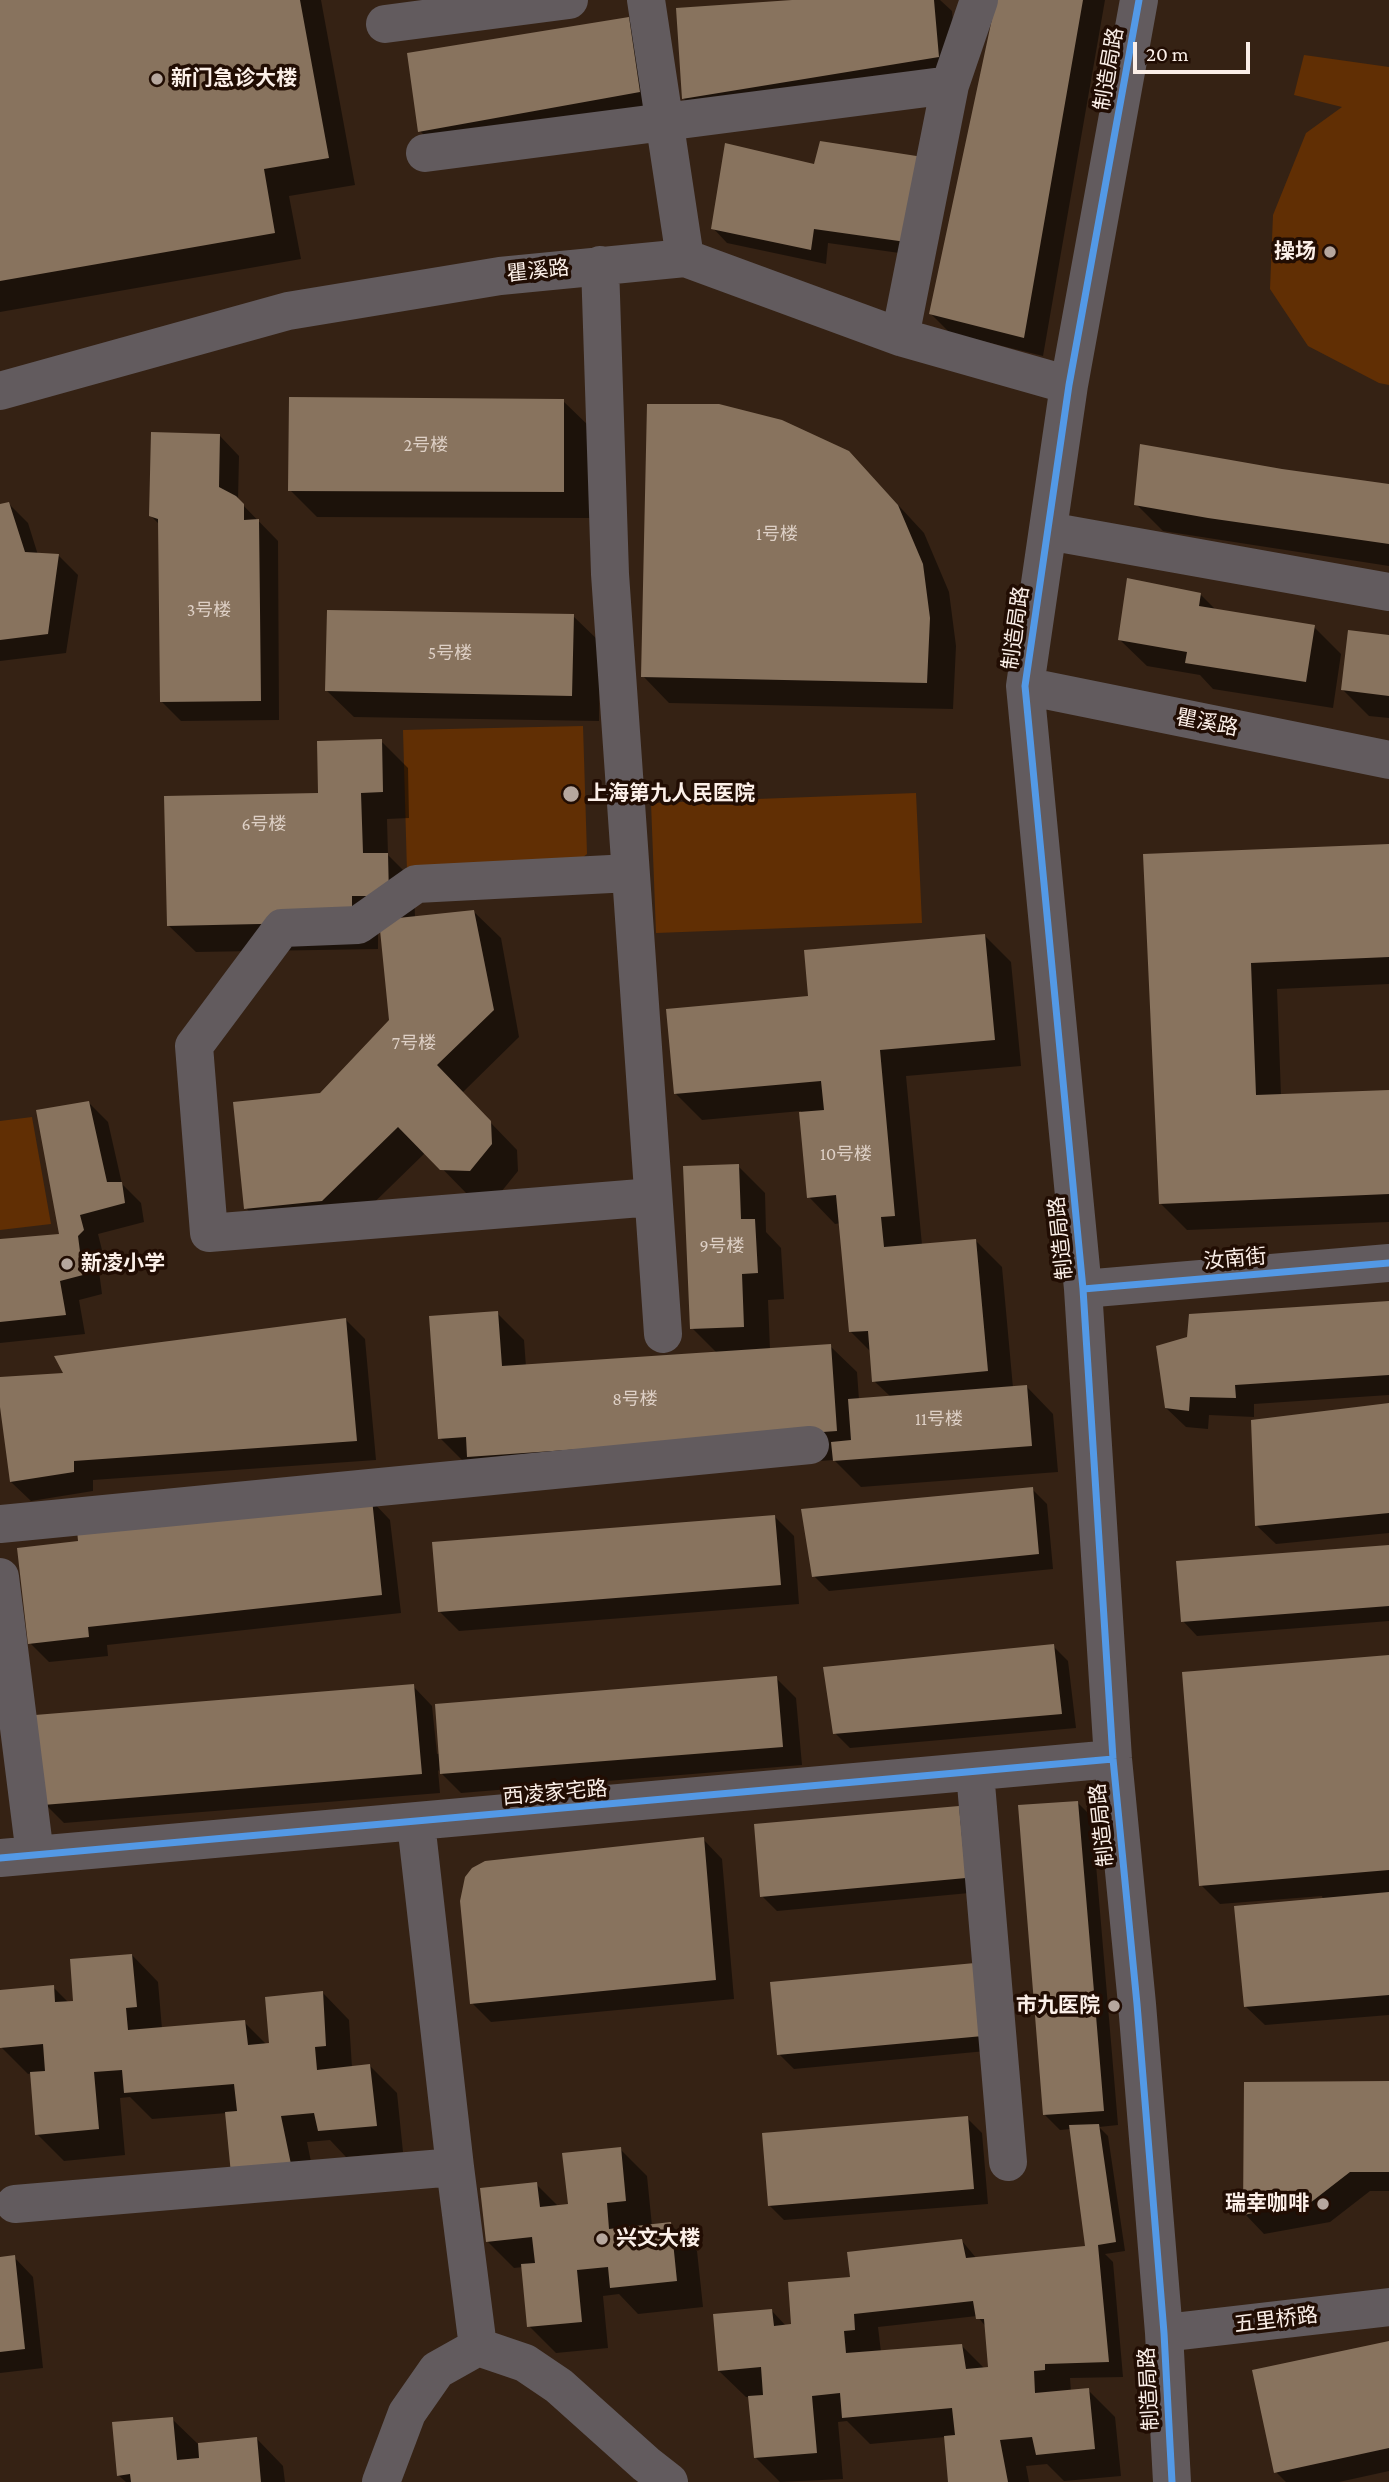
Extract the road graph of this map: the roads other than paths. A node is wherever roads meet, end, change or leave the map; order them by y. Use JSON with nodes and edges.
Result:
{"nodes":[{"id":1,"x":569,"y":0,"type":"edge"},
{"id":2,"x":646,"y":0,"type":"edge"},
{"id":3,"x":979,"y":0,"type":"edge"},
{"id":4,"x":1139,"y":0,"type":"edge"},
{"id":5,"x":385,"y":24,"type":"dead end"},
{"id":6,"x":950,"y":85,"type":"junction"},
{"id":7,"x":664,"y":122,"type":"junction"},
{"id":8,"x":425,"y":153,"type":"dead end"},
{"id":9,"x":685,"y":258,"type":"junction"},
{"id":10,"x":600,"y":264,"type":"junction"},
{"id":11,"x":900,"y":337,"type":"junction"},
{"id":12,"x":1069,"y":385,"type":"junction"},
{"id":13,"x":0,"y":391,"type":"edge"},
{"id":14,"x":1048,"y":531,"type":"junction"},
{"id":15,"x":1389,"y":593,"type":"edge"},
{"id":16,"x":1025,"y":686,"type":"junction"},
{"id":17,"x":1389,"y":760,"type":"edge"},
{"id":18,"x":630,"y":873,"type":"junction"},
{"id":19,"x":653,"y":1197,"type":"junction"},
{"id":20,"x":1389,"y":1263,"type":"edge"},
{"id":21,"x":1083,"y":1289,"type":"junction"},
{"id":22,"x":663,"y":1334,"type":"dead end"},
{"id":23,"x":810,"y":1445,"type":"dead end"},
{"id":24,"x":0,"y":1524,"type":"edge"},
{"id":25,"x":0,"y":1577,"type":"edge"},
{"id":26,"x":1113,"y":1759,"type":"junction"},
{"id":27,"x":975,"y":1772,"type":"junction"},
{"id":28,"x":416,"y":1823,"type":"junction"},
{"id":29,"x":17,"y":1857,"type":"edge"},
{"id":30,"x":1008,"y":2162,"type":"dead end"},
{"id":31,"x":455,"y":2167,"type":"junction"},
{"id":32,"x":15,"y":2204,"type":"dead end"},
{"id":33,"x":1389,"y":2306,"type":"edge"},
{"id":34,"x":1164,"y":2333,"type":"junction"},
{"id":35,"x":478,"y":2347,"type":"junction"},
{"id":36,"x":381,"y":2482,"type":"edge"},
{"id":37,"x":669,"y":2482,"type":"edge"},
{"id":38,"x":1171,"y":2482,"type":"edge"}],
"edges":[{"from":1,"to":5,"type":"street"},
{"from":2,"to":7,"type":"street"},
{"from":3,"to":6,"type":"street"},
{"from":4,"to":12,"type":"street","name":"制造局路"},
{"from":6,"to":7,"type":"street"},
{"from":6,"to":11,"type":"street"},
{"from":7,"to":8,"type":"street"},
{"from":7,"to":9,"type":"street"},
{"from":9,"to":10,"type":"street","name":"瞿溪路"},
{"from":9,"to":11,"type":"street","name":"瞿溪路"},
{"from":10,"to":13,"type":"street","name":"瞿溪路"},
{"from":10,"to":18,"type":"street"},
{"from":11,"to":12,"type":"street","name":"瞿溪路"},
{"from":12,"to":14,"type":"street","name":"制造局路"},
{"from":14,"to":15,"type":"street"},
{"from":14,"to":16,"type":"street","name":"制造局路"},
{"from":16,"to":17,"type":"street","name":"瞿溪路"},
{"from":16,"to":21,"type":"street","name":"制造局路"},
{"from":18,"to":19,"type":"street"},
{"from":18,"to":19,"type":"street"},
{"from":19,"to":22,"type":"street"},
{"from":20,"to":21,"type":"street","name":"汝南街"},
{"from":21,"to":26,"type":"street","name":"制造局路"},
{"from":23,"to":24,"type":"street"},
{"from":25,"to":29,"type":"street"},
{"from":26,"to":27,"type":"street","name":"西凌家宅路"},
{"from":26,"to":34,"type":"street","name":"制造局路"},
{"from":27,"to":28,"type":"street","name":"西凌家宅路"},
{"from":27,"to":30,"type":"street"},
{"from":28,"to":29,"type":"street","name":"西凌家宅路"},
{"from":28,"to":31,"type":"street"},
{"from":31,"to":32,"type":"street"},
{"from":31,"to":35,"type":"street"},
{"from":33,"to":34,"type":"street","name":"五里桥路"},
{"from":34,"to":38,"type":"street","name":"制造局路"},
{"from":35,"to":36,"type":"street"},
{"from":35,"to":37,"type":"street"}]}
